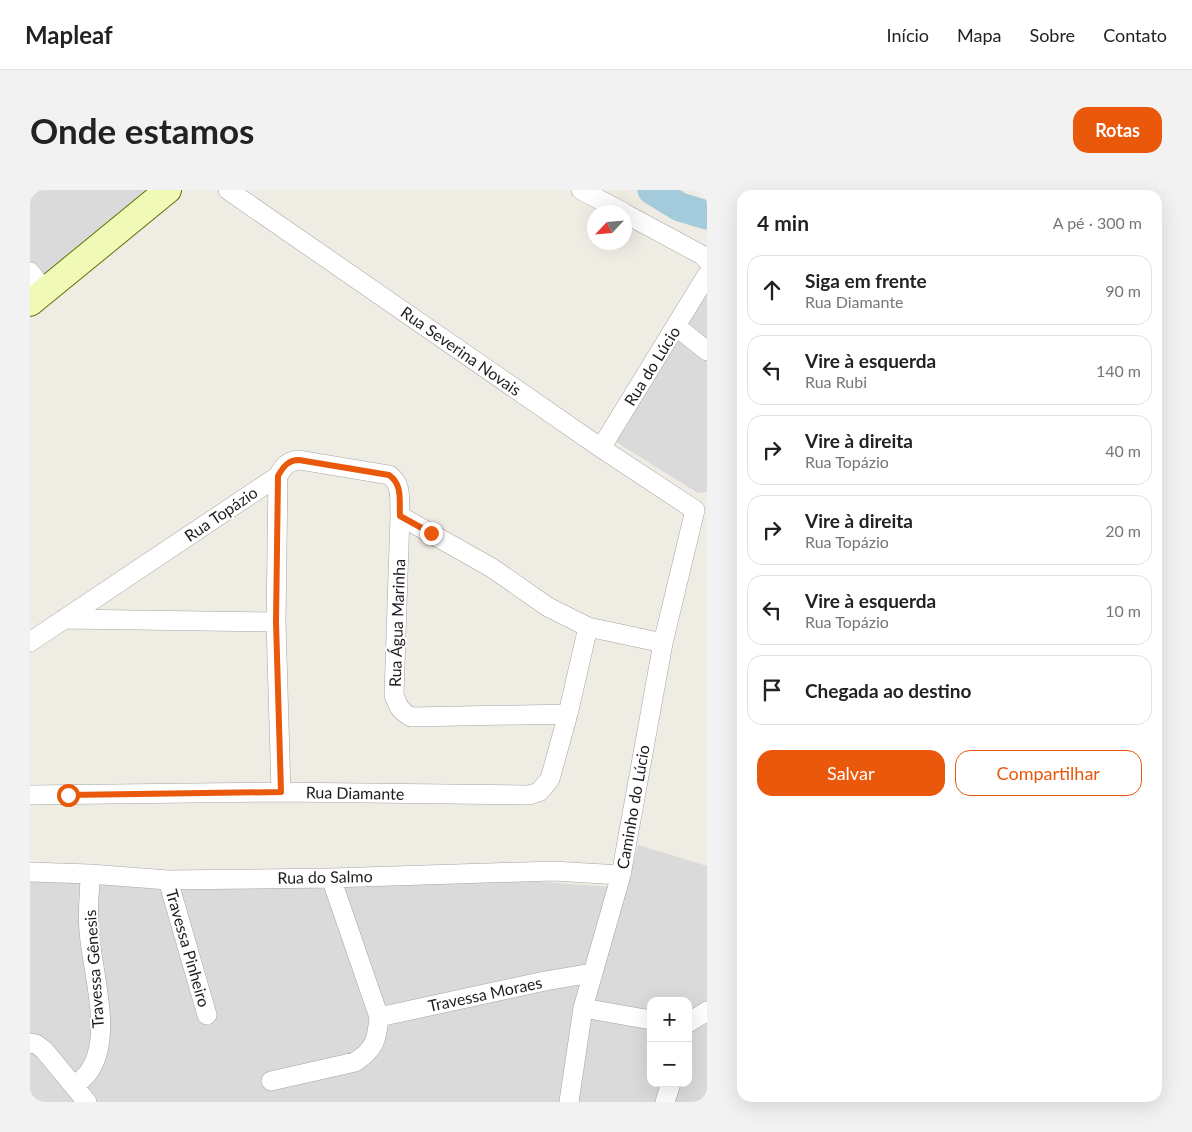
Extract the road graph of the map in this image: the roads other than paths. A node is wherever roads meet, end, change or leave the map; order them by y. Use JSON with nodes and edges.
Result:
{"nodes":[{"id":1,"x":168,"y":190,"type":"edge"},
{"id":2,"x":228,"y":190,"type":"edge"},
{"id":3,"x":582,"y":190,"type":"edge"},
{"id":4,"x":609,"y":205,"type":"edge"},
{"id":5,"x":632,"y":217,"type":"edge"},
{"id":6,"x":707,"y":260,"type":"edge"},
{"id":7,"x":705,"y":279,"type":"edge"},
{"id":8,"x":35,"y":289,"type":"edge"},
{"id":9,"x":677,"y":327,"type":"junction"},
{"id":10,"x":707,"y":351,"type":"edge"},
{"id":11,"x":601,"y":448,"type":"junction"},
{"id":12,"x":278,"y":476,"type":"junction"},
{"id":13,"x":701,"y":509,"type":"edge"},
{"id":14,"x":400,"y":516,"type":"junction"},
{"id":15,"x":64,"y":619,"type":"junction"},
{"id":16,"x":276,"y":622,"type":"junction"},
{"id":17,"x":588,"y":627,"type":"junction"},
{"id":18,"x":30,"y":642,"type":"edge"},
{"id":19,"x":663,"y":643,"type":"junction"},
{"id":20,"x":568,"y":714,"type":"junction"},
{"id":21,"x":281,"y":792,"type":"junction"},
{"id":22,"x":30,"y":795,"type":"edge"},
{"id":23,"x":30,"y":872,"type":"edge"},
{"id":24,"x":90,"y":874,"type":"junction"},
{"id":25,"x":621,"y":875,"type":"junction"},
{"id":26,"x":331,"y":878,"type":"junction"},
{"id":27,"x":168,"y":880,"type":"junction"},
{"id":28,"x":592,"y":973,"type":"junction"},
{"id":29,"x":583,"y":1008,"type":"junction"},
{"id":30,"x":707,"y":1011,"type":"edge"},
{"id":31,"x":207,"y":1015,"type":"dead end"},
{"id":32,"x":379,"y":1017,"type":"junction"},
{"id":33,"x":647,"y":1019,"type":"edge"},
{"id":34,"x":692,"y":1020,"type":"edge"},
{"id":35,"x":30,"y":1043,"type":"edge"},
{"id":36,"x":271,"y":1081,"type":"dead end"},
{"id":37,"x":74,"y":1086,"type":"junction"},
{"id":38,"x":670,"y":1087,"type":"edge"},
{"id":39,"x":87,"y":1102,"type":"edge"},
{"id":40,"x":569,"y":1102,"type":"edge"},
{"id":41,"x":665,"y":1102,"type":"edge"}],
"edges":[{"from":1,"to":8,"type":"street"},
{"from":2,"to":11,"type":"street","name":"Rua Severina Novais"},
{"from":3,"to":4,"type":"street"},
{"from":5,"to":6,"type":"street"},
{"from":7,"to":9,"type":"street","name":"Rua do Lúcio"},
{"from":9,"to":10,"type":"street"},
{"from":9,"to":11,"type":"street","name":"Rua do Lúcio"},
{"from":11,"to":13,"type":"street","name":"Rua Severina Novais"},
{"from":12,"to":14,"type":"street","name":"Rua Topázio"},
{"from":12,"to":15,"type":"street","name":"Rua Topázio"},
{"from":12,"to":16,"type":"street"},
{"from":13,"to":19,"type":"street","name":"Caminho do Lúcio"},
{"from":14,"to":17,"type":"street"},
{"from":14,"to":20,"type":"street","name":"Rua Água Marinha"},
{"from":15,"to":16,"type":"street"},
{"from":15,"to":18,"type":"street","name":"Rua Topázio"},
{"from":16,"to":21,"type":"street"},
{"from":17,"to":19,"type":"street"},
{"from":17,"to":20,"type":"street"},
{"from":19,"to":25,"type":"street","name":"Caminho do Lúcio"},
{"from":20,"to":21,"type":"street","name":"Rua Diamante"},
{"from":21,"to":22,"type":"street","name":"Rua Diamante"},
{"from":23,"to":24,"type":"street","name":"Rua do Salmo"},
{"from":24,"to":27,"type":"street","name":"Rua do Salmo"},
{"from":24,"to":37,"type":"street","name":"Travessa Gênesis"},
{"from":25,"to":26,"type":"street","name":"Rua do Salmo"},
{"from":25,"to":28,"type":"street","name":"Caminho do Lúcio"},
{"from":26,"to":27,"type":"street","name":"Rua do Salmo"},
{"from":26,"to":32,"type":"street"},
{"from":27,"to":31,"type":"street","name":"Travessa Pinheiro"},
{"from":28,"to":29,"type":"street","name":"Caminho do Lúcio"},
{"from":28,"to":32,"type":"street","name":"Travessa Moraes"},
{"from":29,"to":33,"type":"street"},
{"from":29,"to":40,"type":"street","name":"Caminho do Lúcio"},
{"from":30,"to":34,"type":"street"},
{"from":32,"to":36,"type":"street"},
{"from":35,"to":37,"type":"street"},
{"from":37,"to":39,"type":"street"},
{"from":38,"to":41,"type":"street"}]}
